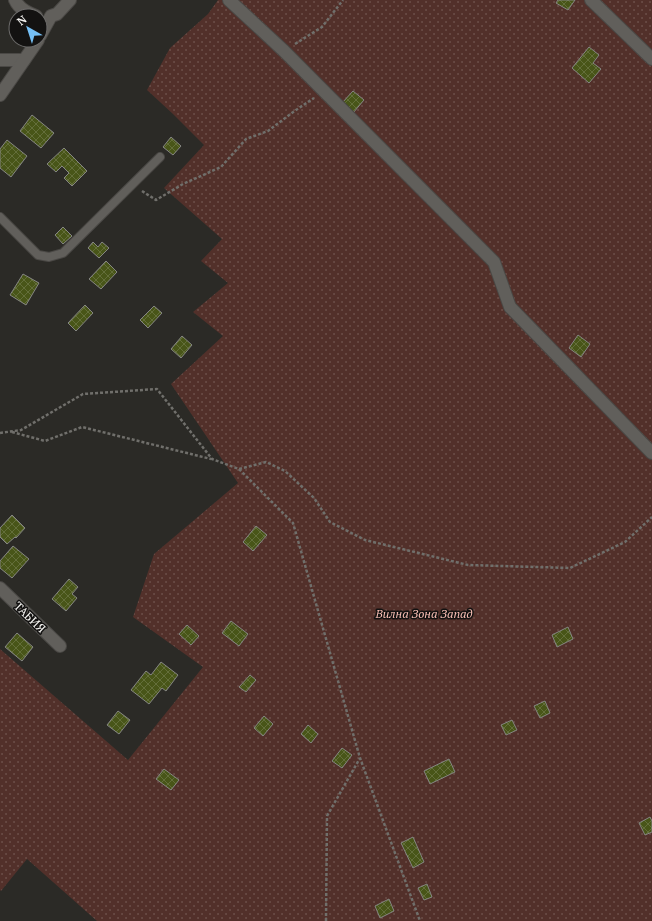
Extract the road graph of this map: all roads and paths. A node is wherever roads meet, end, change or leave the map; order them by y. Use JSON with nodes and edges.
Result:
{"nodes":[{"id":1,"x":15,"y":0,"type":"edge"},
{"id":2,"x":70,"y":0,"type":"edge"},
{"id":3,"x":229,"y":0,"type":"edge"},
{"id":4,"x":343,"y":0,"type":"edge"},
{"id":5,"x":591,"y":0,"type":"edge"},
{"id":6,"x":22,"y":8,"type":"edge"},
{"id":7,"x":48,"y":16,"type":"edge"},
{"id":8,"x":32,"y":48,"type":"edge"},
{"id":9,"x":284,"y":51,"type":"junction"},
{"id":10,"x":652,"y":59,"type":"edge"},
{"id":11,"x":0,"y":60,"type":"edge"},
{"id":12,"x":24,"y":60,"type":"junction"},
{"id":13,"x":324,"y":91,"type":"junction"},
{"id":14,"x":0,"y":95,"type":"edge"},
{"id":15,"x":160,"y":157,"type":"dead end"},
{"id":16,"x":117,"y":200,"type":"junction"},
{"id":17,"x":0,"y":216,"type":"edge"},
{"id":18,"x":11,"y":432,"type":"junction"},
{"id":19,"x":0,"y":433,"type":"edge"},
{"id":20,"x":652,"y":453,"type":"edge"},
{"id":21,"x":212,"y":459,"type":"junction"},
{"id":22,"x":239,"y":468,"type":"junction"},
{"id":23,"x":652,"y":517,"type":"edge"},
{"id":24,"x":0,"y":588,"type":"edge"},
{"id":25,"x":60,"y":646,"type":"dead end"},
{"id":26,"x":360,"y":758,"type":"junction"},
{"id":27,"x":326,"y":921,"type":"edge"},
{"id":28,"x":420,"y":921,"type":"edge"}],
"edges":[{"from":1,"to":6,"type":"street"},
{"from":2,"to":7,"type":"street"},
{"from":3,"to":9,"type":"street"},
{"from":4,"to":9,"type":"path"},
{"from":5,"to":10,"type":"street"},
{"from":8,"to":12,"type":"street"},
{"from":9,"to":13,"type":"street"},
{"from":11,"to":12,"type":"street"},
{"from":12,"to":14,"type":"street"},
{"from":13,"to":16,"type":"path"},
{"from":13,"to":20,"type":"street"},
{"from":15,"to":16,"type":"lane"},
{"from":16,"to":17,"type":"lane"},
{"from":18,"to":19,"type":"path"},
{"from":18,"to":21,"type":"path"},
{"from":18,"to":21,"type":"path"},
{"from":21,"to":22,"type":"path"},
{"from":22,"to":23,"type":"path"},
{"from":22,"to":26,"type":"path"},
{"from":24,"to":25,"type":"street","name":"ТАБИЯ"},
{"from":26,"to":27,"type":"path"},
{"from":26,"to":28,"type":"path"}]}
